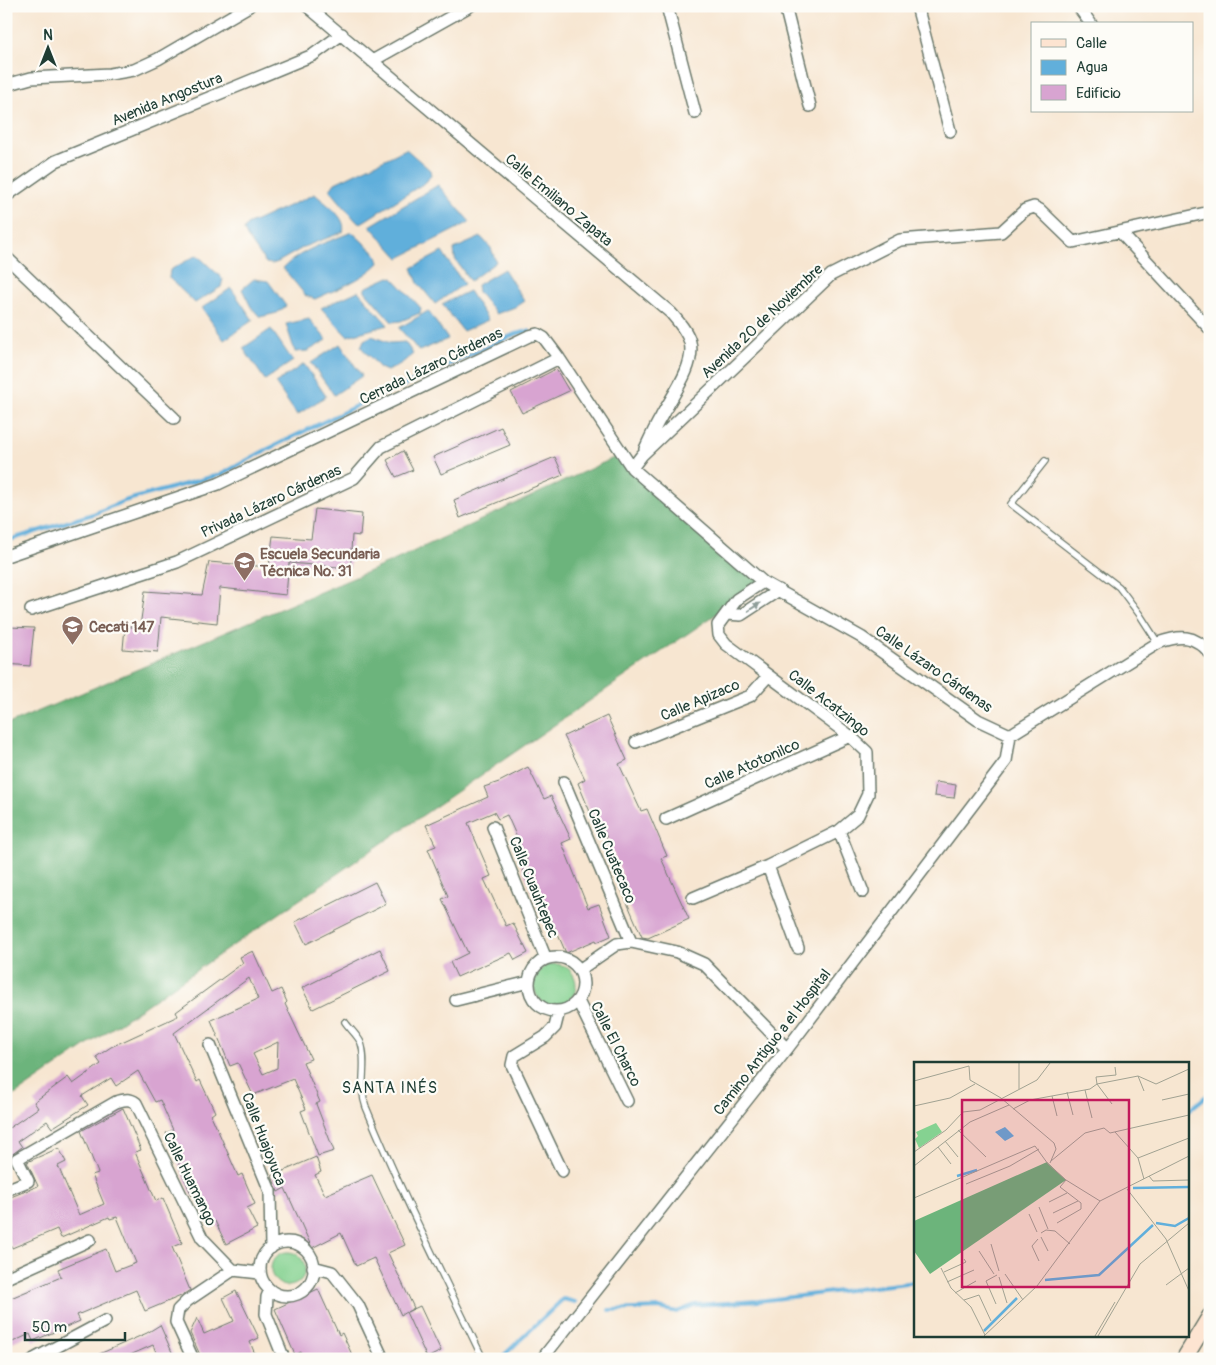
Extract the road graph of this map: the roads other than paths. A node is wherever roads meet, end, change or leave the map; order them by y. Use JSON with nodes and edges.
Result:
{"nodes":[{"id":1,"x":249,"y":6,"type":"edge"},
{"id":2,"x":307,"y":6,"type":"edge"},
{"id":3,"x":470,"y":6,"type":"edge"},
{"id":4,"x":667,"y":6,"type":"edge"},
{"id":5,"x":786,"y":6,"type":"edge"},
{"id":6,"x":917,"y":6,"type":"edge"},
{"id":7,"x":1078,"y":6,"type":"edge"},
{"id":8,"x":1090,"y":22,"type":"edge"},
{"id":9,"x":342,"y":34,"type":"junction"},
{"id":10,"x":372,"y":61,"type":"junction"},
{"id":11,"x":6,"y":85,"type":"edge"},
{"id":12,"x":810,"y":106,"type":"dead end"},
{"id":13,"x":695,"y":114,"type":"dead end"},
{"id":14,"x":950,"y":131,"type":"dead end"},
{"id":15,"x":6,"y":196,"type":"edge"},
{"id":16,"x":1210,"y":212,"type":"edge"},
{"id":17,"x":1120,"y":232,"type":"junction"},
{"id":18,"x":6,"y":257,"type":"edge"},
{"id":19,"x":1210,"y":329,"type":"edge"},
{"id":20,"x":559,"y":358,"type":"junction"},
{"id":21,"x":174,"y":418,"type":"dead end"},
{"id":22,"x":642,"y":455,"type":"junction"},
{"id":23,"x":1045,"y":461,"type":"dead end"},
{"id":24,"x":632,"y":468,"type":"junction"},
{"id":25,"x":6,"y":556,"type":"edge"},
{"id":26,"x":763,"y":582,"type":"junction"},
{"id":27,"x":778,"y":590,"type":"junction"},
{"id":28,"x":31,"y":610,"type":"dead end"},
{"id":29,"x":726,"y":614,"type":"junction"},
{"id":30,"x":1158,"y":643,"type":"junction"},
{"id":31,"x":1208,"y":646,"type":"edge"},
{"id":32,"x":768,"y":676,"type":"junction"},
{"id":33,"x":1010,"y":735,"type":"junction"},
{"id":34,"x":850,"y":736,"type":"junction"},
{"id":35,"x":636,"y":742,"type":"dead end"},
{"id":36,"x":564,"y":782,"type":"dead end"},
{"id":37,"x":666,"y":819,"type":"dead end"},
{"id":38,"x":494,"y":827,"type":"dead end"},
{"id":39,"x":839,"y":831,"type":"junction"},
{"id":40,"x":768,"y":866,"type":"junction"},
{"id":41,"x":863,"y":892,"type":"dead end"},
{"id":42,"x":693,"y":898,"type":"dead end"},
{"id":43,"x":631,"y":942,"type":"junction"},
{"id":44,"x":798,"y":948,"type":"dead end"},
{"id":45,"x":546,"y":958,"type":"junction"},
{"id":46,"x":580,"y":970,"type":"junction"},
{"id":47,"x":529,"y":982,"type":"junction"},
{"id":48,"x":456,"y":1000,"type":"dead end"},
{"id":49,"x":578,"y":1001,"type":"junction"},
{"id":50,"x":559,"y":1011,"type":"junction"},
{"id":51,"x":344,"y":1022,"type":"dead end"},
{"id":52,"x":210,"y":1045,"type":"dead end"},
{"id":53,"x":787,"y":1049,"type":"junction"},
{"id":54,"x":627,"y":1101,"type":"dead end"},
{"id":55,"x":562,"y":1171,"type":"dead end"},
{"id":56,"x":6,"y":1190,"type":"edge"},
{"id":57,"x":90,"y":1240,"type":"dead end"},
{"id":58,"x":270,"y":1248,"type":"junction"},
{"id":59,"x":314,"y":1267,"type":"junction"},
{"id":60,"x":232,"y":1270,"type":"junction"},
{"id":61,"x":260,"y":1273,"type":"junction"},
{"id":62,"x":6,"y":1278,"type":"edge"},
{"id":63,"x":270,"y":1290,"type":"junction"},
{"id":64,"x":1210,"y":1316,"type":"edge"},
{"id":65,"x":105,"y":1321,"type":"dead end"},
{"id":66,"x":1187,"y":1358,"type":"edge"},
{"id":67,"x":34,"y":1359,"type":"edge"},
{"id":68,"x":193,"y":1359,"type":"edge"},
{"id":69,"x":284,"y":1359,"type":"edge"},
{"id":70,"x":383,"y":1359,"type":"edge"},
{"id":71,"x":483,"y":1359,"type":"edge"},
{"id":72,"x":542,"y":1359,"type":"edge"}],
"edges":[{"from":1,"to":11,"type":"street"},
{"from":2,"to":9,"type":"street","name":"Calle Emiliano Zapata"},
{"from":3,"to":10,"type":"street"},
{"from":4,"to":13,"type":"street"},
{"from":5,"to":12,"type":"street"},
{"from":6,"to":14,"type":"street"},
{"from":7,"to":8,"type":"street"},
{"from":9,"to":10,"type":"street","name":"Calle Emiliano Zapata"},
{"from":9,"to":15,"type":"street","name":"Avenida Angostura"},
{"from":10,"to":22,"type":"street","name":"Calle Emiliano Zapata"},
{"from":16,"to":17,"type":"street","name":"Avenida 20 de Noviembre"},
{"from":17,"to":19,"type":"street"},
{"from":17,"to":22,"type":"street","name":"Avenida 20 de Noviembre"},
{"from":18,"to":21,"type":"street"},
{"from":20,"to":24,"type":"street","name":"Cerrada Lázaro Cárdenas"},
{"from":20,"to":25,"type":"street","name":"Cerrada Lázaro Cárdenas"},
{"from":20,"to":28,"type":"street","name":"Privada Lázaro Cárdenas"},
{"from":22,"to":24,"type":"street","name":"Avenida 20 de Noviembre"},
{"from":23,"to":30,"type":"lane"},
{"from":24,"to":26,"type":"street","name":"Cerrada Lázaro Cárdenas"},
{"from":26,"to":27,"type":"street","name":"Cerrada Lázaro Cárdenas"},
{"from":26,"to":29,"type":"street"},
{"from":29,"to":27,"type":"street","one_way":true},
{"from":27,"to":33,"type":"street","name":"Calle Lázaro Cárdenas"},
{"from":29,"to":32,"type":"street","name":"Calle Acatzingo"},
{"from":30,"to":31,"type":"street"},
{"from":30,"to":33,"type":"street"},
{"from":32,"to":34,"type":"street","name":"Calle Acatzingo"},
{"from":32,"to":35,"type":"street","name":"Calle Apizaco"},
{"from":33,"to":53,"type":"street","name":"Camino Antiguo a el Hospital"},
{"from":34,"to":37,"type":"street","name":"Calle Atotonilco"},
{"from":34,"to":39,"type":"street","name":"Calle Acatzingo"},
{"from":36,"to":43,"type":"street","name":"Calle Cuatecaco"},
{"from":38,"to":45,"type":"street","name":"Calle Cuauhtepec"},
{"from":39,"to":40,"type":"street","name":"Calle Acatzingo"},
{"from":39,"to":41,"type":"street"},
{"from":40,"to":42,"type":"street","name":"Calle Acatzingo"},
{"from":40,"to":44,"type":"street"},
{"from":43,"to":46,"type":"street"},
{"from":43,"to":53,"type":"street"},
{"from":45,"to":46,"type":"street"},
{"from":45,"to":47,"type":"street"},
{"from":46,"to":49,"type":"street"},
{"from":47,"to":48,"type":"street"},
{"from":47,"to":50,"type":"street"},
{"from":49,"to":50,"type":"street"},
{"from":49,"to":54,"type":"street","name":"Calle El Charco"},
{"from":50,"to":55,"type":"street"},
{"from":51,"to":71,"type":"lane"},
{"from":52,"to":58,"type":"street","name":"Calle Huajoyuca"},
{"from":53,"to":72,"type":"street","name":"Camino Antiguo a el Hospital"},
{"from":56,"to":60,"type":"street","name":"Calle Huamango"},
{"from":57,"to":62,"type":"street"},
{"from":58,"to":59,"type":"street"},
{"from":58,"to":61,"type":"street"},
{"from":59,"to":63,"type":"street"},
{"from":59,"to":70,"type":"street"},
{"from":60,"to":61,"type":"street"},
{"from":60,"to":68,"type":"street"},
{"from":61,"to":63,"type":"street"},
{"from":63,"to":69,"type":"street"},
{"from":64,"to":66,"type":"street"},
{"from":65,"to":67,"type":"street"}]}
